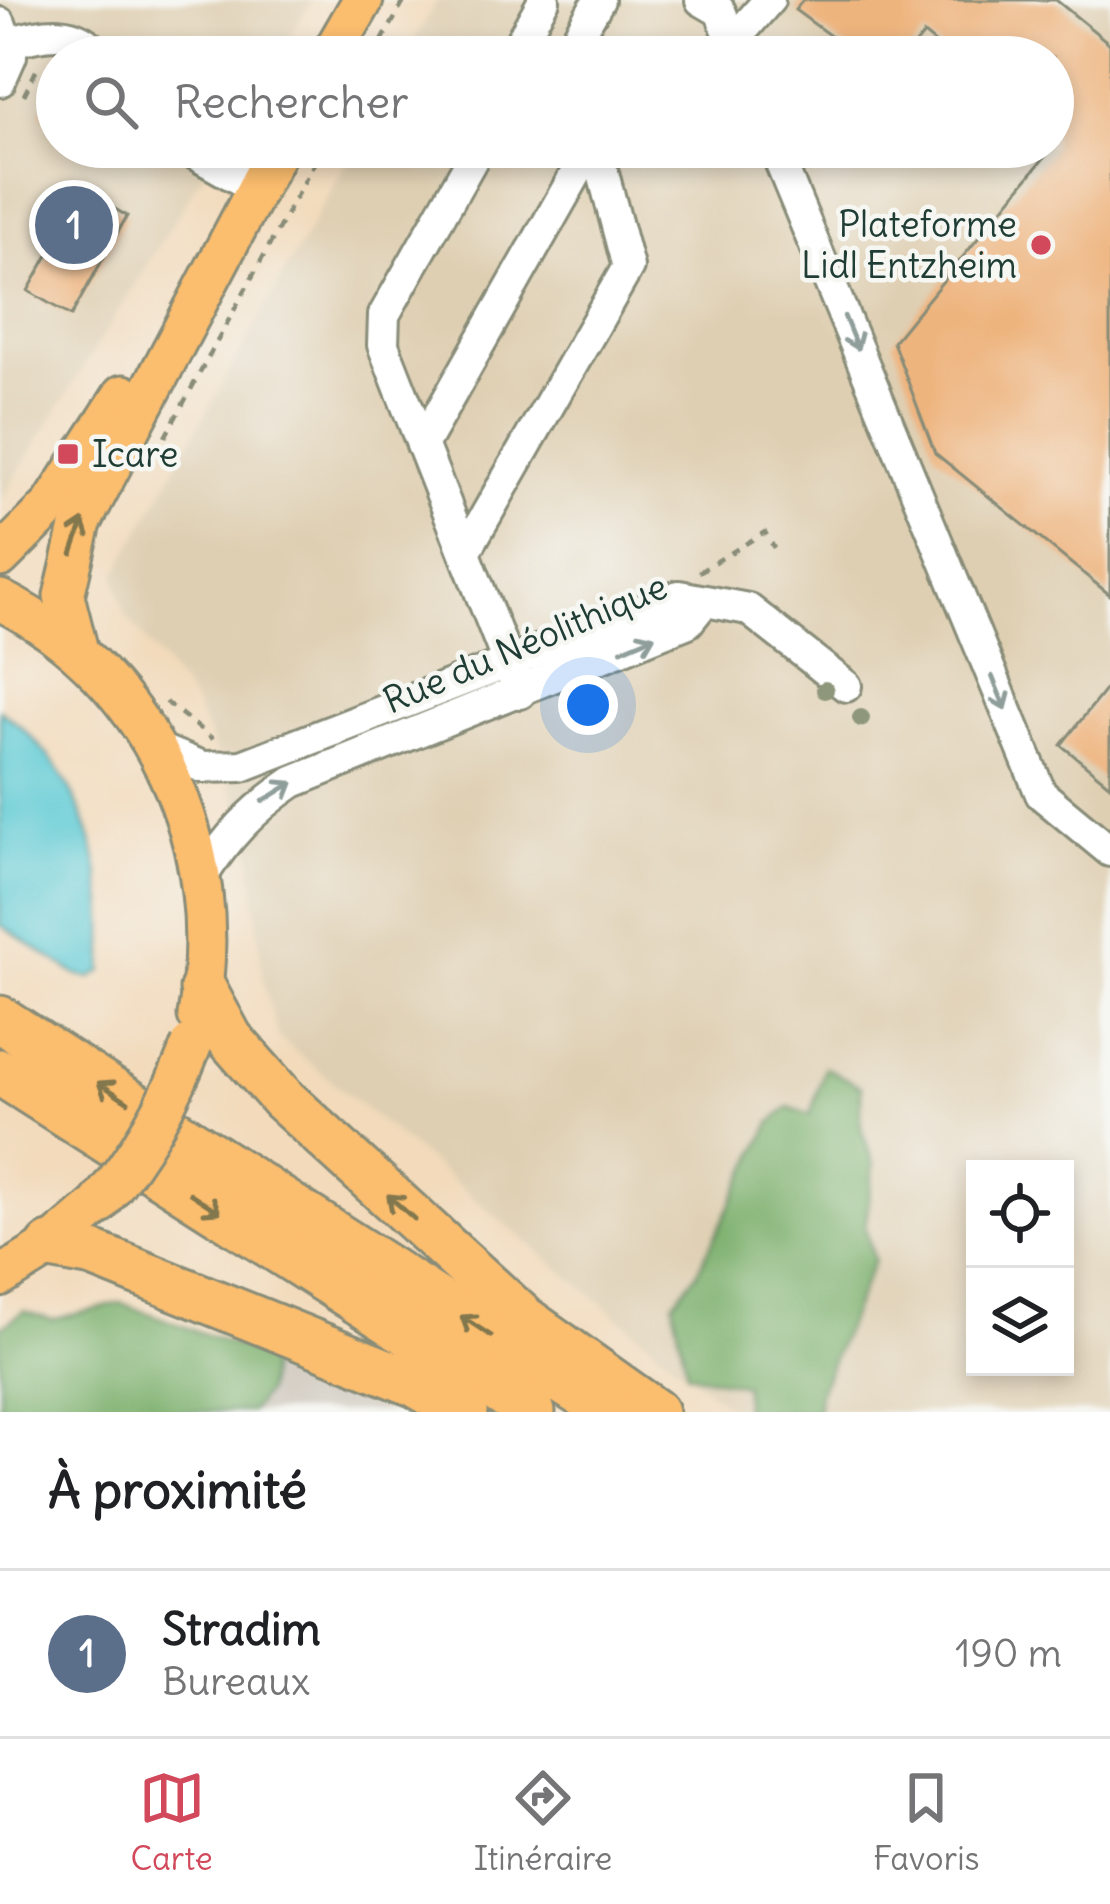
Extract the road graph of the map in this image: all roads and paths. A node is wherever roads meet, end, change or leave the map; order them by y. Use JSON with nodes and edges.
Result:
{"nodes":[{"id":1,"x":363,"y":0,"type":"edge"},
{"id":2,"x":405,"y":0,"type":"edge"},
{"id":3,"x":544,"y":0,"type":"edge"},
{"id":4,"x":599,"y":0,"type":"edge"},
{"id":5,"x":701,"y":0,"type":"edge"},
{"id":6,"x":769,"y":0,"type":"edge"},
{"id":7,"x":5,"y":33,"type":"edge"},
{"id":8,"x":74,"y":36,"type":"edge"},
{"id":9,"x":342,"y":36,"type":"edge"},
{"id":10,"x":385,"y":36,"type":"edge"},
{"id":11,"x":524,"y":36,"type":"edge"},
{"id":12,"x":578,"y":36,"type":"edge"},
{"id":13,"x":731,"y":36,"type":"edge"},
{"id":14,"x":745,"y":36,"type":"edge"},
{"id":15,"x":0,"y":81,"type":"edge"},
{"id":16,"x":219,"y":168,"type":"edge"},
{"id":17,"x":267,"y":168,"type":"edge"},
{"id":18,"x":312,"y":168,"type":"edge"},
{"id":19,"x":467,"y":168,"type":"edge"},
{"id":20,"x":581,"y":168,"type":"edge"},
{"id":21,"x":599,"y":168,"type":"edge"},
{"id":22,"x":783,"y":168,"type":"edge"},
{"id":23,"x":255,"y":188,"type":"junction"},
{"id":24,"x":422,"y":445,"type":"junction"},
{"id":25,"x":157,"y":451,"type":"dead end"},
{"id":26,"x":464,"y":552,"type":"junction"},
{"id":27,"x":0,"y":557,"type":"edge"},
{"id":28,"x":0,"y":600,"type":"edge"},
{"id":29,"x":78,"y":651,"type":"junction"},
{"id":30,"x":515,"y":680,"type":"junction"},
{"id":31,"x":846,"y":686,"type":"dead end"},
{"id":32,"x":162,"y":698,"type":"dead end"},
{"id":33,"x":222,"y":745,"type":"dead end"},
{"id":34,"x":158,"y":749,"type":"junction"},
{"id":35,"x":1110,"y":851,"type":"edge"},
{"id":36,"x":201,"y":878,"type":"junction"},
{"id":37,"x":202,"y":989,"type":"junction"},
{"id":38,"x":0,"y":1019,"type":"edge"},
{"id":39,"x":0,"y":1072,"type":"edge"},
{"id":40,"x":50,"y":1246,"type":"junction"},
{"id":41,"x":0,"y":1276,"type":"edge"},
{"id":42,"x":464,"y":1412,"type":"edge"},
{"id":43,"x":532,"y":1412,"type":"edge"},
{"id":44,"x":610,"y":1412,"type":"edge"},
{"id":45,"x":655,"y":1412,"type":"edge"}],
"edges":[{"from":1,"to":9,"type":"main road"},
{"from":2,"to":10,"type":"path"},
{"from":3,"to":11,"type":"street"},
{"from":4,"to":12,"type":"street"},
{"from":5,"to":13,"type":"street"},
{"from":6,"to":14,"type":"street"},
{"from":7,"to":8,"type":"street"},
{"from":7,"to":15,"type":"street"},
{"from":16,"to":23,"type":"street"},
{"from":17,"to":23,"type":"main road"},
{"from":18,"to":25,"type":"path"},
{"from":19,"to":24,"type":"street"},
{"from":20,"to":24,"type":"street"},
{"from":21,"to":26,"type":"street"},
{"from":22,"to":35,"type":"street","one_way":true},
{"from":23,"to":27,"type":"main road"},
{"from":29,"to":23,"type":"main road","one_way":true},
{"from":24,"to":26,"type":"street"},
{"from":26,"to":30,"type":"street"},
{"from":28,"to":29,"type":"main road"},
{"from":29,"to":34,"type":"main road"},
{"from":30,"to":31,"type":"street","name":"Rue du Néolithique"},
{"from":30,"to":34,"type":"street","name":"Rue du Néolithique"},
{"from":36,"to":30,"type":"street","name":"Rue du Néolithique","one_way":true},
{"from":32,"to":33,"type":"path"},
{"from":34,"to":36,"type":"main road"},
{"from":36,"to":37,"type":"main road"},
{"from":37,"to":40,"type":"main road","bridge":true},
{"from":45,"to":37,"type":"highway","one_way":true},
{"from":44,"to":38,"type":"highway","one_way":true},
{"from":39,"to":43,"type":"highway","one_way":true},
{"from":40,"to":41,"type":"main road"},
{"from":40,"to":42,"type":"highway"}]}
